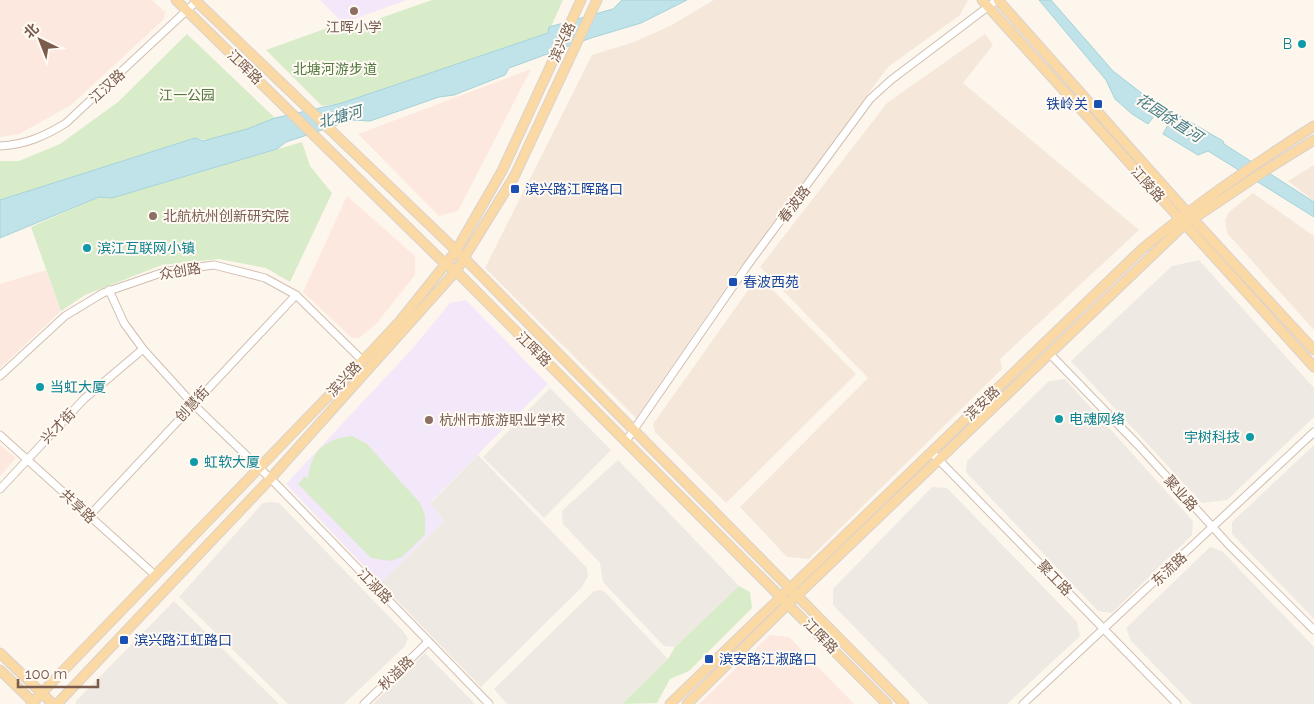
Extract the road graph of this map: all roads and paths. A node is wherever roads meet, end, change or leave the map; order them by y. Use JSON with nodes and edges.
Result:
{"nodes":[{"id":1,"x":176,"y":0,"type":"edge"},
{"id":2,"x":581,"y":0,"type":"edge"},
{"id":3,"x":597,"y":0,"type":"edge"},
{"id":4,"x":997,"y":0,"type":"edge"},
{"id":5,"x":196,"y":1,"type":"edge"},
{"id":6,"x":985,"y":3,"type":"edge"},
{"id":7,"x":187,"y":10,"type":"junction"},
{"id":8,"x":1314,"y":126,"type":"edge"},
{"id":9,"x":1314,"y":140,"type":"edge"},
{"id":10,"x":0,"y":146,"type":"edge"},
{"id":11,"x":1190,"y":215,"type":"junction"},
{"id":12,"x":1181,"y":222,"type":"junction"},
{"id":13,"x":459,"y":254,"type":"junction"},
{"id":14,"x":446,"y":264,"type":"junction"},
{"id":15,"x":456,"y":271,"type":"junction"},
{"id":16,"x":109,"y":290,"type":"junction"},
{"id":17,"x":296,"y":295,"type":"junction"},
{"id":18,"x":143,"y":350,"type":"junction"},
{"id":19,"x":1314,"y":350,"type":"edge"},
{"id":20,"x":1050,"y":354,"type":"junction"},
{"id":21,"x":362,"y":360,"type":"junction"},
{"id":22,"x":1314,"y":367,"type":"edge"},
{"id":23,"x":0,"y":376,"type":"edge"},
{"id":24,"x":192,"y":403,"type":"junction"},
{"id":25,"x":634,"y":432,"type":"junction"},
{"id":26,"x":1314,"y":432,"type":"edge"},
{"id":27,"x":0,"y":435,"type":"edge"},
{"id":28,"x":626,"y":441,"type":"junction"},
{"id":29,"x":932,"y":453,"type":"junction"},
{"id":30,"x":27,"y":458,"type":"junction"},
{"id":31,"x":940,"y":460,"type":"junction"},
{"id":32,"x":260,"y":470,"type":"junction"},
{"id":33,"x":270,"y":479,"type":"junction"},
{"id":34,"x":0,"y":489,"type":"edge"},
{"id":35,"x":89,"y":516,"type":"junction"},
{"id":36,"x":1213,"y":528,"type":"junction"},
{"id":37,"x":156,"y":576,"type":"junction"},
{"id":38,"x":790,"y":589,"type":"junction"},
{"id":39,"x":781,"y":596,"type":"junction"},
{"id":40,"x":798,"y":596,"type":"junction"},
{"id":41,"x":789,"y":603,"type":"junction"},
{"id":42,"x":1105,"y":629,"type":"junction"},
{"id":43,"x":1314,"y":630,"type":"edge"},
{"id":44,"x":428,"y":642,"type":"junction"},
{"id":45,"x":0,"y":653,"type":"edge"},
{"id":46,"x":0,"y":670,"type":"edge"},
{"id":47,"x":42,"y":693,"type":"junction"},
{"id":48,"x":33,"y":703,"type":"edge"},
{"id":49,"x":53,"y":704,"type":"edge"},
{"id":50,"x":57,"y":704,"type":"edge"},
{"id":51,"x":364,"y":704,"type":"edge"},
{"id":52,"x":489,"y":704,"type":"edge"},
{"id":53,"x":670,"y":704,"type":"edge"},
{"id":54,"x":686,"y":704,"type":"edge"},
{"id":55,"x":888,"y":704,"type":"edge"},
{"id":56,"x":904,"y":704,"type":"edge"},
{"id":57,"x":1023,"y":704,"type":"edge"},
{"id":58,"x":1178,"y":704,"type":"edge"}],
"edges":[{"from":1,"to":7,"type":"main road","name":"江晖路"},
{"from":2,"to":13,"type":"main road","name":"滨兴路"},
{"from":3,"to":13,"type":"main road","name":"滨兴路"},
{"from":4,"to":6,"type":"street","name":"春波路"},
{"from":4,"to":11,"type":"main road","name":"江陵路"},
{"from":5,"to":7,"type":"street","name":"江汉路"},
{"from":5,"to":13,"type":"main road","name":"江晖路"},
{"from":6,"to":12,"type":"main road","name":"江陵路"},
{"from":6,"to":25,"type":"street","name":"春波路"},
{"from":7,"to":10,"type":"street","name":"江汉路"},
{"from":7,"to":14,"type":"main road","name":"江晖路"},
{"from":8,"to":11,"type":"main road","name":"滨安路"},
{"from":9,"to":11,"type":"main road","name":"滨安路"},
{"from":11,"to":12,"type":"main road","name":"滨安路"},
{"from":11,"to":19,"type":"main road","name":"江陵路"},
{"from":12,"to":20,"type":"main road","name":"滨安路"},
{"from":12,"to":22,"type":"main road","name":"江陵路"},
{"from":12,"to":29,"type":"main road","name":"滨安路"},
{"from":13,"to":14,"type":"main road","name":"滨兴路"},
{"from":13,"to":15,"type":"main road","name":"滨兴路"},
{"from":13,"to":25,"type":"main road","name":"江晖路"},
{"from":14,"to":15,"type":"main road","name":"江晖路"},
{"from":14,"to":21,"type":"main road","name":"滨兴路"},
{"from":15,"to":28,"type":"main road","name":"江晖路"},
{"from":15,"to":33,"type":"main road","name":"滨兴路"},
{"from":16,"to":17,"type":"street","name":"众创路"},
{"from":16,"to":18,"type":"street","name":"江淑路"},
{"from":16,"to":23,"type":"street","name":"众创路"},
{"from":17,"to":21,"type":"street","name":"众创路"},
{"from":17,"to":24,"type":"street","name":"创慧街"},
{"from":18,"to":24,"type":"street","name":"江淑路"},
{"from":18,"to":30,"type":"street","name":"兴才街"},
{"from":20,"to":31,"type":"main road","name":"滨安路"},
{"from":20,"to":36,"type":"street","name":"聚业路"},
{"from":21,"to":32,"type":"main road","name":"滨兴路"},
{"from":24,"to":32,"type":"street","name":"江淑路"},
{"from":24,"to":35,"type":"street","name":"创慧街"},
{"from":25,"to":28,"type":"street","name":"春波路"},
{"from":25,"to":38,"type":"main road","name":"江晖路"},
{"from":26,"to":36,"type":"street","name":"东流路"},
{"from":27,"to":30,"type":"street","name":"共享路"},
{"from":28,"to":39,"type":"main road","name":"江晖路"},
{"from":29,"to":31,"type":"street","name":"聚工路"},
{"from":29,"to":38,"type":"main road","name":"滨安路"},
{"from":30,"to":34,"type":"street","name":"兴才街"},
{"from":30,"to":35,"type":"street","name":"共享路"},
{"from":31,"to":40,"type":"main road","name":"滨安路"},
{"from":31,"to":42,"type":"street","name":"聚工路"},
{"from":32,"to":33,"type":"street","name":"江淑路"},
{"from":32,"to":37,"type":"main road","name":"滨兴路"},
{"from":33,"to":44,"type":"street","name":"江淑路"},
{"from":33,"to":50,"type":"main road","name":"滨兴路"},
{"from":35,"to":37,"type":"street","name":"共享路"},
{"from":36,"to":42,"type":"street","name":"东流路"},
{"from":36,"to":43,"type":"street","name":"聚业路"},
{"from":37,"to":47,"type":"main road","name":"滨兴路"},
{"from":38,"to":39,"type":"main road","name":"滨安路"},
{"from":38,"to":40,"type":"main road","name":"江晖路"},
{"from":39,"to":41,"type":"main road","name":"江晖路"},
{"from":39,"to":53,"type":"main road","name":"滨安路"},
{"from":40,"to":41,"type":"main road","name":"滨安路"},
{"from":40,"to":56,"type":"main road","name":"江晖路"},
{"from":41,"to":54,"type":"main road","name":"滨安路"},
{"from":41,"to":55,"type":"main road","name":"江晖路"},
{"from":42,"to":57,"type":"street","name":"东流路"},
{"from":42,"to":58,"type":"street","name":"聚工路"},
{"from":44,"to":51,"type":"street","name":"秋溢路"},
{"from":44,"to":52,"type":"street","name":"江淑路"},
{"from":45,"to":47,"type":"main road"},
{"from":46,"to":48,"type":"main road"},
{"from":47,"to":48,"type":"main road","name":"滨兴路"},
{"from":47,"to":49,"type":"main road"}]}
